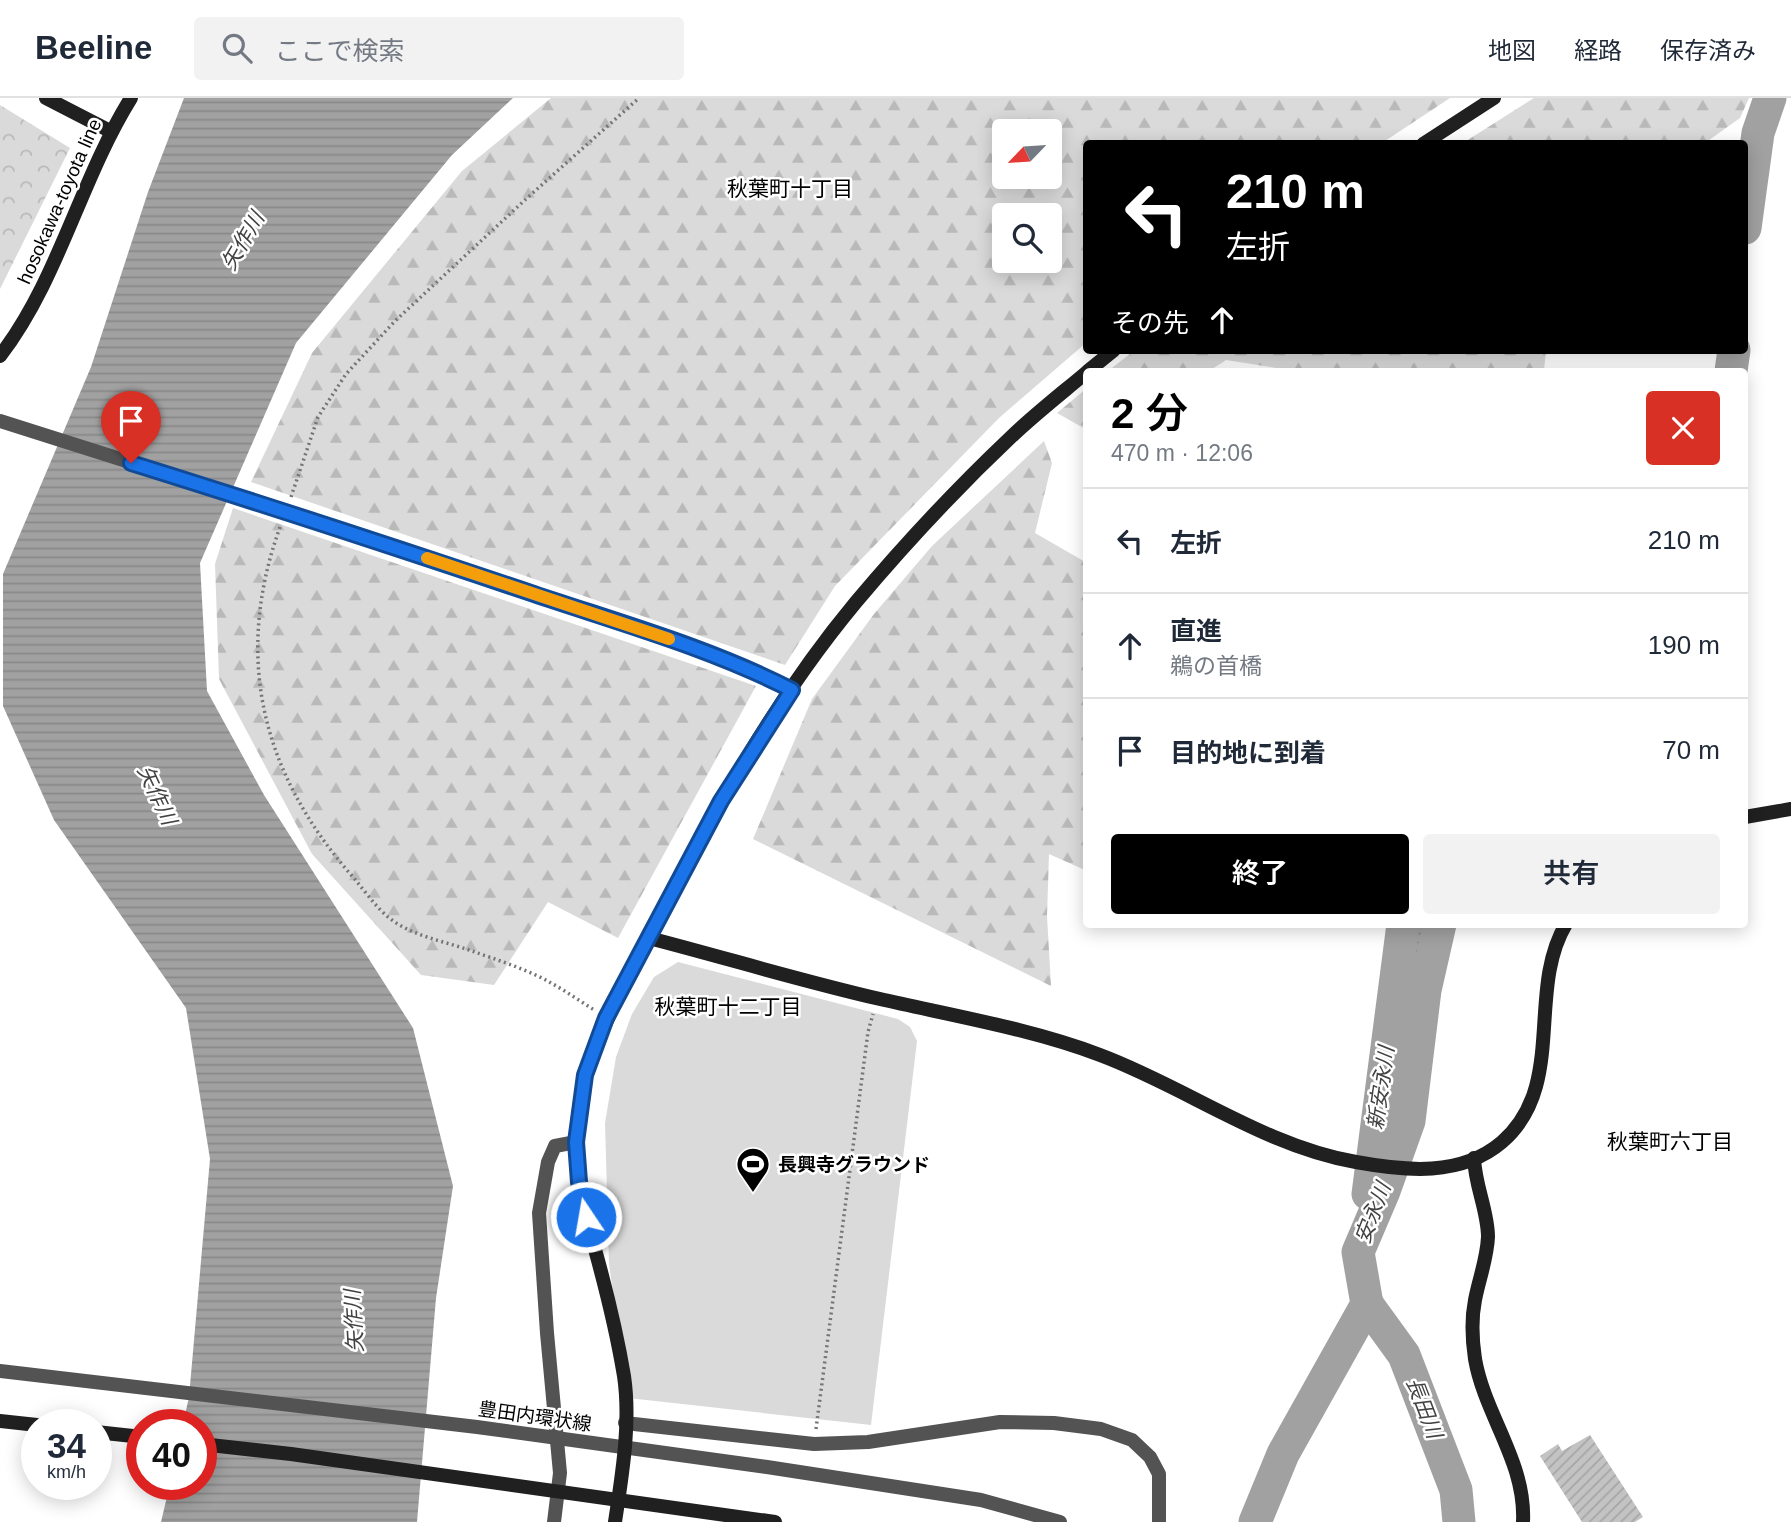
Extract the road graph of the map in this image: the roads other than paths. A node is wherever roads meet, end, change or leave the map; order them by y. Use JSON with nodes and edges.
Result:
{"nodes":[{"id":1,"x":46,"y":98,"type":"edge"},
{"id":2,"x":131,"y":98,"type":"edge"},
{"id":3,"x":1494,"y":98,"type":"edge"},
{"id":4,"x":110,"y":131,"type":"junction"},
{"id":5,"x":1429,"y":140,"type":"edge"},
{"id":6,"x":1109,"y":354,"type":"edge"},
{"id":7,"x":0,"y":356,"type":"edge"},
{"id":8,"x":1091,"y":368,"type":"edge"},
{"id":9,"x":1083,"y":374,"type":"edge"},
{"id":10,"x":0,"y":421,"type":"edge"},
{"id":11,"x":792,"y":690,"type":"junction"},
{"id":12,"x":1791,"y":809,"type":"edge"},
{"id":13,"x":1748,"y":816,"type":"edge"},
{"id":14,"x":1564,"y":928,"type":"edge"},
{"id":15,"x":649,"y":938,"type":"junction"},
{"id":16,"x":576,"y":1142,"type":"junction"},
{"id":17,"x":1474,"y":1158,"type":"junction"},
{"id":18,"x":0,"y":1371,"type":"edge"},
{"id":19,"x":0,"y":1421,"type":"edge"},
{"id":20,"x":21,"y":1423,"type":"edge"},
{"id":21,"x":625,"y":1423,"type":"junction"},
{"id":22,"x":217,"y":1446,"type":"edge"},
{"id":23,"x":1054,"y":1520,"type":"edge"},
{"id":24,"x":554,"y":1522,"type":"edge"},
{"id":25,"x":615,"y":1522,"type":"edge"},
{"id":26,"x":774,"y":1522,"type":"edge"},
{"id":27,"x":1159,"y":1522,"type":"edge"},
{"id":28,"x":1523,"y":1522,"type":"edge"}],
"edges":[{"from":1,"to":4,"type":"street"},
{"from":2,"to":4,"type":"street","name":"hosokawa-toyota line"},
{"from":3,"to":5,"type":"street"},
{"from":4,"to":7,"type":"street","name":"hosokawa-toyota line"},
{"from":6,"to":8,"type":"street"},
{"from":9,"to":11,"type":"street"},
{"from":10,"to":11,"type":"street"},
{"from":11,"to":15,"type":"street"},
{"from":12,"to":13,"type":"street"},
{"from":14,"to":17,"type":"street"},
{"from":15,"to":16,"type":"street"},
{"from":15,"to":17,"type":"street"},
{"from":16,"to":21,"type":"street"},
{"from":16,"to":24,"type":"street"},
{"from":17,"to":28,"type":"street"},
{"from":18,"to":23,"type":"street","name":"豊田内環状線"},
{"from":19,"to":20,"type":"street"},
{"from":21,"to":25,"type":"street"},
{"from":21,"to":27,"type":"street"},
{"from":22,"to":26,"type":"street"}]}
